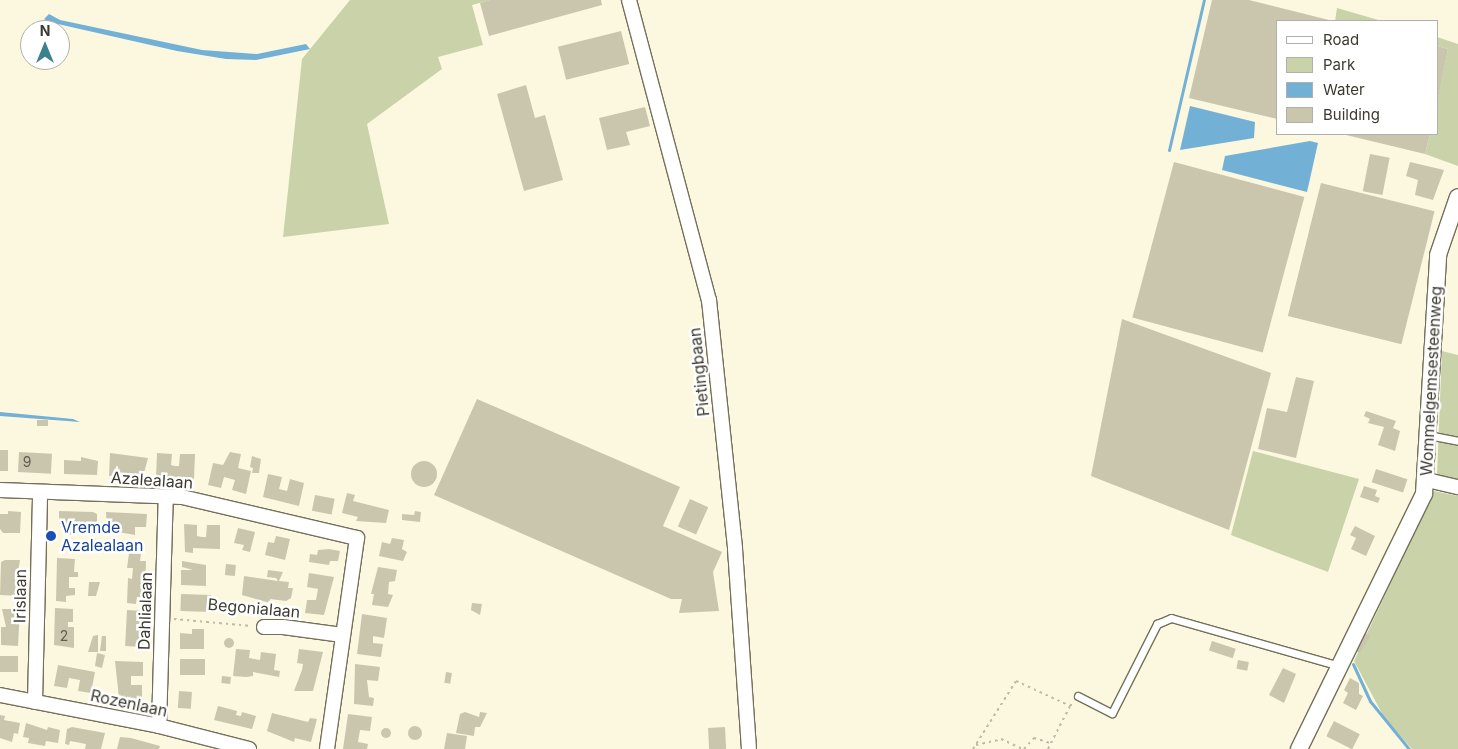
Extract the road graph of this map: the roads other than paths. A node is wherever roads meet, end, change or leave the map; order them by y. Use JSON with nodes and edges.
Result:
{"nodes":[{"id":1,"x":629,"y":0,"type":"edge"},
{"id":2,"x":1458,"y":197,"type":"edge"},
{"id":3,"x":1428,"y":435,"type":"junction"},
{"id":4,"x":1458,"y":441,"type":"edge"},
{"id":5,"x":1427,"y":480,"type":"junction"},
{"id":6,"x":1458,"y":487,"type":"edge"},
{"id":7,"x":0,"y":490,"type":"edge"},
{"id":8,"x":40,"y":492,"type":"junction"},
{"id":9,"x":166,"y":496,"type":"junction"},
{"id":10,"x":264,"y":627,"type":"road end"},
{"id":11,"x":342,"y":635,"type":"junction"},
{"id":12,"x":1339,"y":666,"type":"junction"},
{"id":13,"x":0,"y":695,"type":"edge"},
{"id":14,"x":1078,"y":696,"type":"road end"},
{"id":15,"x":35,"y":702,"type":"junction"},
{"id":16,"x":159,"y":726,"type":"junction"},
{"id":17,"x":249,"y":749,"type":"edge"},
{"id":18,"x":327,"y":749,"type":"edge"},
{"id":19,"x":749,"y":749,"type":"edge"},
{"id":20,"x":1299,"y":749,"type":"edge"}],
"edges":[{"from":1,"to":19,"type":"street","name":"Pietingbaan"},
{"from":2,"to":3,"type":"street","name":"Wommelgemsesteenweg"},
{"from":3,"to":4,"type":"lane"},
{"from":3,"to":5,"type":"street","name":"Wommelgemsesteenweg"},
{"from":5,"to":6,"type":"street"},
{"from":5,"to":12,"type":"street","name":"Wommelgemsesteenweg"},
{"from":7,"to":8,"type":"street","name":"Azalealaan"},
{"from":8,"to":9,"type":"street","name":"Azalealaan"},
{"from":8,"to":15,"type":"street","name":"Irislaan"},
{"from":9,"to":11,"type":"street","name":"Azalealaan"},
{"from":9,"to":16,"type":"street","name":"Dahlialaan"},
{"from":10,"to":11,"type":"street","name":"Begonialaan"},
{"from":11,"to":18,"type":"street"},
{"from":12,"to":14,"type":"lane"},
{"from":12,"to":20,"type":"street","name":"Wommelgemsesteenweg"},
{"from":13,"to":15,"type":"street","name":"Rozenlaan"},
{"from":15,"to":16,"type":"street","name":"Rozenlaan"},
{"from":16,"to":17,"type":"street","name":"Rozenlaan"}]}
